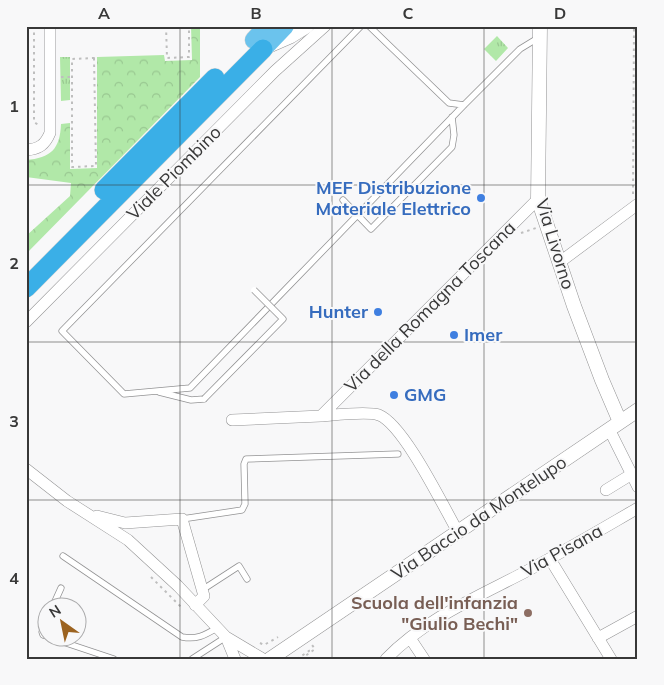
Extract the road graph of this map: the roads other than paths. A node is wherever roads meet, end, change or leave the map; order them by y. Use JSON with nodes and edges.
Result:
{"nodes":[{"id":1,"x":50,"y":26,"type":"edge"},
{"id":2,"x":267,"y":26,"type":"edge"},
{"id":3,"x":285,"y":26,"type":"edge"},
{"id":4,"x":307,"y":26,"type":"edge"},
{"id":5,"x":325,"y":26,"type":"edge"},
{"id":6,"x":361,"y":26,"type":"edge"},
{"id":7,"x":370,"y":26,"type":"edge"},
{"id":8,"x":540,"y":32,"type":"edge"},
{"id":9,"x":258,"y":44,"type":"junction"},
{"id":10,"x":464,"y":105,"type":"junction"},
{"id":11,"x":452,"y":117,"type":"junction"},
{"id":12,"x":26,"y":150,"type":"edge"},
{"id":13,"x":538,"y":199,"type":"junction"},
{"id":14,"x":343,"y":200,"type":"dead end"},
{"id":15,"x":635,"y":203,"type":"edge"},
{"id":16,"x":560,"y":262,"type":"junction"},
{"id":17,"x":32,"y":269,"type":"edge"},
{"id":18,"x":26,"y":288,"type":"edge"},
{"id":19,"x":254,"y":290,"type":"dead end"},
{"id":20,"x":26,"y":322,"type":"edge"},
{"id":21,"x":154,"y":391,"type":"junction"},
{"id":22,"x":638,"y":410,"type":"edge"},
{"id":23,"x":321,"y":416,"type":"junction"},
{"id":24,"x":232,"y":420,"type":"dead end"},
{"id":25,"x":615,"y":426,"type":"junction"},
{"id":26,"x":398,"y":454,"type":"dead end"},
{"id":27,"x":26,"y":469,"type":"edge"},
{"id":28,"x":632,"y":474,"type":"junction"},
{"id":29,"x":638,"y":487,"type":"edge"},
{"id":30,"x":606,"y":490,"type":"dead end"},
{"id":31,"x":638,"y":508,"type":"edge"},
{"id":32,"x":87,"y":514,"type":"junction"},
{"id":33,"x":182,"y":519,"type":"junction"},
{"id":34,"x":458,"y":532,"type":"junction"},
{"id":35,"x":63,"y":556,"type":"dead end"},
{"id":36,"x":550,"y":559,"type":"junction"},
{"id":37,"x":247,"y":579,"type":"dead end"},
{"id":38,"x":61,"y":588,"type":"dead end"},
{"id":39,"x":202,"y":590,"type":"junction"},
{"id":40,"x":56,"y":598,"type":"edge"},
{"id":41,"x":191,"y":609,"type":"junction"},
{"id":42,"x":638,"y":616,"type":"edge"},
{"id":43,"x":217,"y":628,"type":"junction"},
{"id":44,"x":226,"y":637,"type":"junction"},
{"id":45,"x":410,"y":638,"type":"junction"},
{"id":46,"x":598,"y":638,"type":"junction"},
{"id":47,"x":82,"y":648,"type":"edge"},
{"id":48,"x":114,"y":659,"type":"edge"},
{"id":49,"x":192,"y":659,"type":"edge"},
{"id":50,"x":235,"y":659,"type":"edge"},
{"id":51,"x":263,"y":659,"type":"edge"},
{"id":52,"x":270,"y":659,"type":"edge"},
{"id":53,"x":386,"y":659,"type":"edge"},
{"id":54,"x":424,"y":659,"type":"edge"},
{"id":55,"x":611,"y":659,"type":"edge"}],
"edges":[{"from":1,"to":12,"type":"street"},
{"from":2,"to":9,"type":"main road"},
{"from":3,"to":9,"type":"main road"},
{"from":4,"to":9,"type":"street"},
{"from":5,"to":20,"type":"street","name":"Viale Piombino"},
{"from":6,"to":21,"type":"lane"},
{"from":7,"to":10,"type":"lane"},
{"from":8,"to":10,"type":"lane"},
{"from":8,"to":13,"type":"street","name":"Via Livorno"},
{"from":9,"to":17,"type":"highway"},
{"from":10,"to":11,"type":"lane"},
{"from":11,"to":14,"type":"lane"},
{"from":11,"to":21,"type":"lane"},
{"from":13,"to":16,"type":"street","name":"Via Livorno"},
{"from":13,"to":23,"type":"street","name":"Via della Romagna Toscana"},
{"from":15,"to":16,"type":"street"},
{"from":16,"to":25,"type":"street","name":"Via Livorno"},
{"from":17,"to":18,"type":"highway"},
{"from":19,"to":21,"type":"lane","bridge":true},
{"from":22,"to":25,"type":"street","name":"Via Baccio da Montelupo"},
{"from":23,"to":24,"type":"street","name":"Via della Romagna Toscana"},
{"from":23,"to":34,"type":"street","name":"Via della Romagna Toscana"},
{"from":25,"to":28,"type":"street"},
{"from":25,"to":34,"type":"street","name":"Via Baccio da Montelupo"},
{"from":26,"to":33,"type":"lane"},
{"from":27,"to":32,"type":"street"},
{"from":28,"to":29,"type":"street"},
{"from":28,"to":30,"type":"street"},
{"from":31,"to":36,"type":"street","name":"Via Pisana"},
{"from":32,"to":33,"type":"street"},
{"from":32,"to":41,"type":"street"},
{"from":33,"to":39,"type":"street"},
{"from":34,"to":52,"type":"street","name":"Via Baccio da Montelupo"},
{"from":35,"to":43,"type":"lane"},
{"from":36,"to":45,"type":"street","name":"Via Pisana"},
{"from":36,"to":46,"type":"street"},
{"from":37,"to":39,"type":"lane"},
{"from":38,"to":40,"type":"lane"},
{"from":39,"to":41,"type":"street"},
{"from":41,"to":43,"type":"street"},
{"from":42,"to":46,"type":"street"},
{"from":43,"to":44,"type":"street"},
{"from":44,"to":49,"type":"lane"},
{"from":44,"to":50,"type":"street"},
{"from":44,"to":51,"type":"street"},
{"from":45,"to":53,"type":"street","name":"Via Pisana"},
{"from":45,"to":54,"type":"street"},
{"from":46,"to":55,"type":"street"},
{"from":47,"to":48,"type":"lane"}]}
